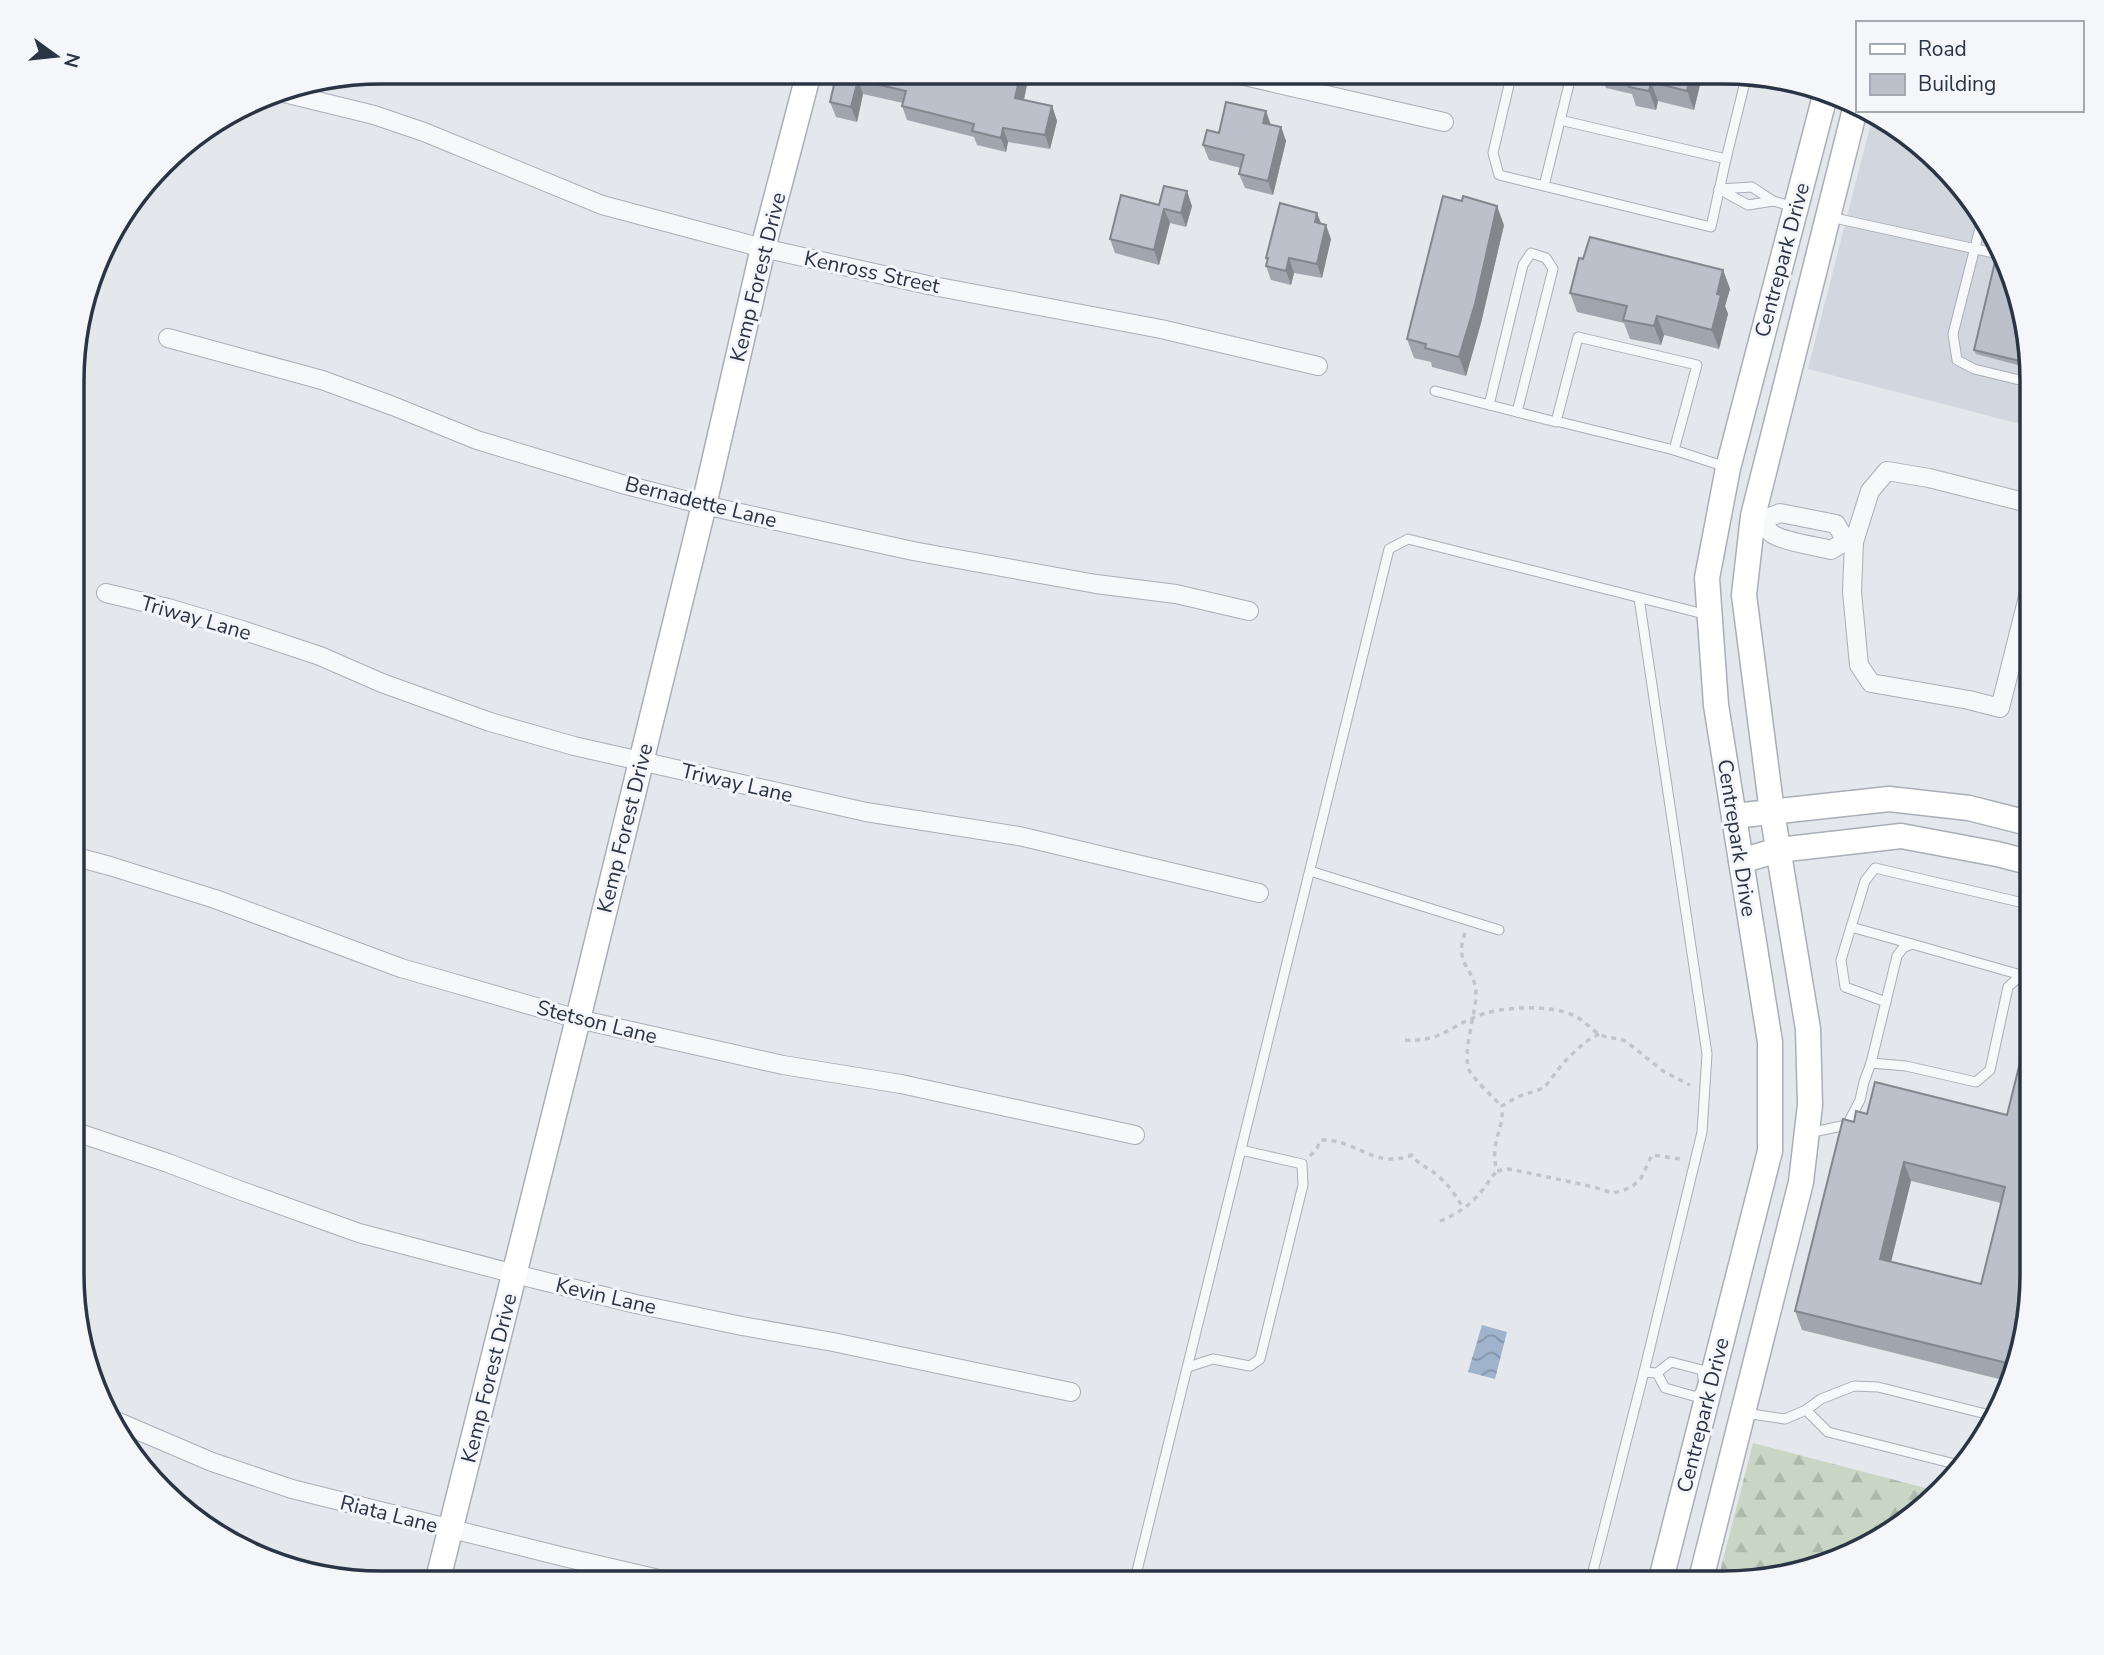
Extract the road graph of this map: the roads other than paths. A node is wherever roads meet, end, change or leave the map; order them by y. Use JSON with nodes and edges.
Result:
{"nodes":[{"id":1,"x":806,"y":84,"type":"edge"},
{"id":2,"x":1279,"y":84,"type":"edge"},
{"id":3,"x":1509,"y":84,"type":"edge"},
{"id":4,"x":1569,"y":84,"type":"edge"},
{"id":5,"x":1744,"y":85,"type":"edge"},
{"id":6,"x":297,"y":96,"type":"edge"},
{"id":7,"x":1823,"y":102,"type":"edge"},
{"id":8,"x":1854,"y":115,"type":"edge"},
{"id":9,"x":1560,"y":120,"type":"junction"},
{"id":10,"x":1444,"y":122,"type":"dead end"},
{"id":11,"x":1727,"y":159,"type":"junction"},
{"id":12,"x":1544,"y":186,"type":"junction"},
{"id":13,"x":1719,"y":189,"type":"junction"},
{"id":14,"x":1773,"y":201,"type":"junction"},
{"id":15,"x":1797,"y":208,"type":"junction"},
{"id":16,"x":1828,"y":217,"type":"junction"},
{"id":17,"x":1979,"y":231,"type":"edge"},
{"id":18,"x":763,"y":248,"type":"junction"},
{"id":19,"x":1974,"y":248,"type":"junction"},
{"id":20,"x":1990,"y":252,"type":"edge"},
{"id":21,"x":168,"y":338,"type":"dead end"},
{"id":22,"x":1318,"y":366,"type":"dead end"},
{"id":23,"x":2020,"y":380,"type":"edge"},
{"id":24,"x":1435,"y":391,"type":"dead end"},
{"id":25,"x":1489,"y":405,"type":"junction"},
{"id":26,"x":1517,"y":412,"type":"junction"},
{"id":27,"x":1556,"y":421,"type":"junction"},
{"id":28,"x":1674,"y":450,"type":"junction"},
{"id":29,"x":1728,"y":468,"type":"junction"},
{"id":30,"x":2020,"y":501,"type":"edge"},
{"id":31,"x":704,"y":505,"type":"junction"},
{"id":32,"x":1719,"y":515,"type":"junction"},
{"id":33,"x":1757,"y":518,"type":"junction"},
{"id":34,"x":1850,"y":542,"type":"junction"},
{"id":35,"x":106,"y":593,"type":"dead end"},
{"id":36,"x":1639,"y":597,"type":"junction"},
{"id":37,"x":1249,"y":611,"type":"dead end"},
{"id":38,"x":1710,"y":615,"type":"junction"},
{"id":39,"x":2020,"y":629,"type":"edge"},
{"id":40,"x":641,"y":761,"type":"junction"},
{"id":41,"x":1772,"y":812,"type":"junction"},
{"id":42,"x":1734,"y":816,"type":"junction"},
{"id":43,"x":2020,"y":821,"type":"edge"},
{"id":44,"x":1778,"y":850,"type":"junction"},
{"id":45,"x":84,"y":859,"type":"edge"},
{"id":46,"x":2020,"y":860,"type":"edge"},
{"id":47,"x":1741,"y":861,"type":"junction"},
{"id":48,"x":1310,"y":871,"type":"junction"},
{"id":49,"x":1259,"y":892,"type":"dead end"},
{"id":50,"x":2020,"y":902,"type":"edge"},
{"id":51,"x":1851,"y":927,"type":"junction"},
{"id":52,"x":1499,"y":930,"type":"dead end"},
{"id":53,"x":1912,"y":944,"type":"junction"},
{"id":54,"x":2020,"y":975,"type":"edge"},
{"id":55,"x":2020,"y":976,"type":"edge"},
{"id":56,"x":1886,"y":1002,"type":"junction"},
{"id":57,"x":578,"y":1019,"type":"junction"},
{"id":58,"x":1871,"y":1063,"type":"junction"},
{"id":59,"x":1770,"y":1129,"type":"junction"},
{"id":60,"x":1807,"y":1133,"type":"junction"},
{"id":61,"x":84,"y":1135,"type":"edge"},
{"id":62,"x":1135,"y":1135,"type":"dead end"},
{"id":63,"x":1241,"y":1150,"type":"junction"},
{"id":64,"x":515,"y":1274,"type":"junction"},
{"id":65,"x":1188,"y":1367,"type":"junction"},
{"id":66,"x":1644,"y":1372,"type":"junction"},
{"id":67,"x":1657,"y":1373,"type":"junction"},
{"id":68,"x":1707,"y":1387,"type":"junction"},
{"id":69,"x":1071,"y":1392,"type":"dead end"},
{"id":70,"x":1745,"y":1404,"type":"junction"},
{"id":71,"x":1806,"y":1410,"type":"junction"},
{"id":72,"x":1984,"y":1414,"type":"edge"},
{"id":73,"x":126,"y":1425,"type":"edge"},
{"id":74,"x":1952,"y":1463,"type":"edge"},
{"id":75,"x":450,"y":1529,"type":"junction"},
{"id":76,"x":440,"y":1571,"type":"edge"},
{"id":77,"x":626,"y":1571,"type":"edge"},
{"id":78,"x":1137,"y":1571,"type":"edge"},
{"id":79,"x":1593,"y":1571,"type":"edge"},
{"id":80,"x":1663,"y":1571,"type":"edge"},
{"id":81,"x":1703,"y":1571,"type":"edge"}],
"edges":[{"from":1,"to":18,"type":"street","name":"Kemp Forest Drive"},
{"from":2,"to":10,"type":"street"},
{"from":3,"to":12,"type":"lane"},
{"from":4,"to":9,"type":"lane"},
{"from":5,"to":11,"type":"lane"},
{"from":6,"to":18,"type":"street","name":"Kenross Street"},
{"from":7,"to":15,"type":"street","name":"Centrepark Drive"},
{"from":8,"to":16,"type":"street","name":"Centrepark Drive"},
{"from":9,"to":11,"type":"lane"},
{"from":9,"to":12,"type":"lane"},
{"from":11,"to":13,"type":"lane"},
{"from":12,"to":13,"type":"lane"},
{"from":13,"to":14,"type":"lane"},
{"from":13,"to":14,"type":"lane"},
{"from":14,"to":15,"type":"lane"},
{"from":15,"to":16,"type":"street"},
{"from":15,"to":29,"type":"street","name":"Centrepark Drive"},
{"from":16,"to":19,"type":"lane"},
{"from":16,"to":33,"type":"street","name":"Centrepark Drive"},
{"from":17,"to":19,"type":"lane"},
{"from":18,"to":22,"type":"street","name":"Kenross Street"},
{"from":18,"to":31,"type":"street","name":"Kemp Forest Drive"},
{"from":19,"to":20,"type":"lane"},
{"from":19,"to":23,"type":"lane"},
{"from":21,"to":31,"type":"street","name":"Bernadette Lane"},
{"from":24,"to":25,"type":"lane"},
{"from":25,"to":26,"type":"lane"},
{"from":25,"to":26,"type":"lane"},
{"from":26,"to":27,"type":"lane"},
{"from":27,"to":28,"type":"lane"},
{"from":27,"to":28,"type":"lane"},
{"from":28,"to":29,"type":"lane"},
{"from":29,"to":32,"type":"street","name":"Centrepark Drive"},
{"from":30,"to":34,"type":"street"},
{"from":31,"to":37,"type":"street","name":"Bernadette Lane"},
{"from":31,"to":40,"type":"street","name":"Kemp Forest Drive"},
{"from":32,"to":33,"type":"street"},
{"from":32,"to":38,"type":"street","name":"Centrepark Drive"},
{"from":33,"to":34,"type":"street"},
{"from":33,"to":34,"type":"street"},
{"from":33,"to":41,"type":"street","name":"Centrepark Drive"},
{"from":34,"to":39,"type":"street"},
{"from":35,"to":40,"type":"street","name":"Triway Lane"},
{"from":36,"to":38,"type":"lane"},
{"from":36,"to":48,"type":"lane"},
{"from":36,"to":66,"type":"lane"},
{"from":38,"to":42,"type":"street","name":"Centrepark Drive"},
{"from":40,"to":49,"type":"street","name":"Triway Lane"},
{"from":40,"to":57,"type":"street","name":"Kemp Forest Drive"},
{"from":41,"to":42,"type":"street"},
{"from":41,"to":43,"type":"street"},
{"from":41,"to":44,"type":"street","name":"Centrepark Drive"},
{"from":42,"to":47,"type":"street","name":"Centrepark Drive"},
{"from":44,"to":46,"type":"street"},
{"from":44,"to":47,"type":"street"},
{"from":44,"to":60,"type":"street","name":"Centrepark Drive"},
{"from":45,"to":57,"type":"street","name":"Stetson Lane"},
{"from":47,"to":59,"type":"street","name":"Centrepark Drive"},
{"from":48,"to":52,"type":"lane"},
{"from":48,"to":63,"type":"lane"},
{"from":50,"to":51,"type":"lane"},
{"from":51,"to":53,"type":"lane"},
{"from":51,"to":56,"type":"lane"},
{"from":53,"to":54,"type":"lane"},
{"from":53,"to":56,"type":"lane"},
{"from":55,"to":58,"type":"lane"},
{"from":56,"to":58,"type":"lane"},
{"from":57,"to":62,"type":"street","name":"Stetson Lane"},
{"from":57,"to":64,"type":"street","name":"Kemp Forest Drive"},
{"from":58,"to":60,"type":"lane"},
{"from":59,"to":60,"type":"street"},
{"from":59,"to":68,"type":"street","name":"Centrepark Drive"},
{"from":60,"to":70,"type":"street","name":"Centrepark Drive"},
{"from":61,"to":64,"type":"street","name":"Kevin Lane"},
{"from":63,"to":65,"type":"lane"},
{"from":63,"to":65,"type":"lane"},
{"from":64,"to":69,"type":"street","name":"Kevin Lane"},
{"from":64,"to":75,"type":"street","name":"Kemp Forest Drive"},
{"from":65,"to":78,"type":"lane"},
{"from":66,"to":67,"type":"lane"},
{"from":66,"to":79,"type":"lane"},
{"from":67,"to":68,"type":"lane"},
{"from":67,"to":68,"type":"lane"},
{"from":68,"to":70,"type":"street"},
{"from":68,"to":80,"type":"street","name":"Centrepark Drive"},
{"from":70,"to":71,"type":"lane"},
{"from":70,"to":81,"type":"street","name":"Centrepark Drive"},
{"from":71,"to":72,"type":"lane"},
{"from":71,"to":74,"type":"lane"},
{"from":73,"to":75,"type":"street","name":"Riata Lane"},
{"from":75,"to":76,"type":"street","name":"Kemp Forest Drive"},
{"from":75,"to":77,"type":"street","name":"Riata Lane"}]}
